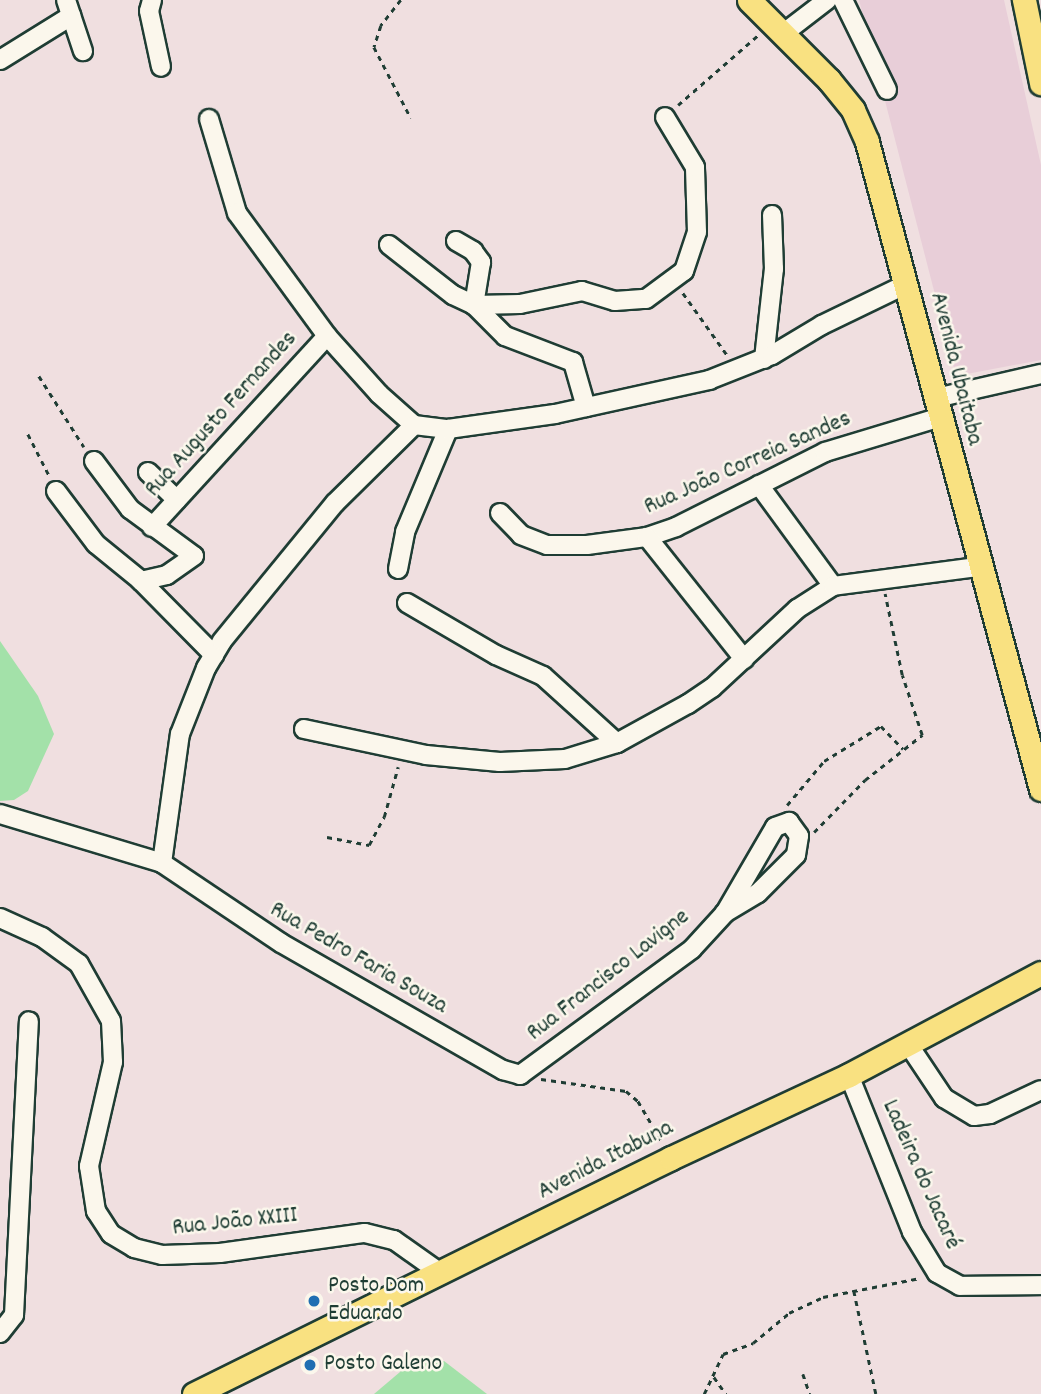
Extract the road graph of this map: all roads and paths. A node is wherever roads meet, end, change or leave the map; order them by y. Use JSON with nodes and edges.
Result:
{"nodes":[{"id":1,"x":152,"y":0,"type":"edge"},
{"id":2,"x":401,"y":0,"type":"edge"},
{"id":3,"x":749,"y":0,"type":"edge"},
{"id":4,"x":828,"y":0,"type":"edge"},
{"id":5,"x":843,"y":0,"type":"edge"},
{"id":6,"x":1024,"y":0,"type":"edge"},
{"id":7,"x":69,"y":8,"type":"edge"},
{"id":8,"x":778,"y":27,"type":"junction"},
{"id":9,"x":83,"y":51,"type":"dead end"},
{"id":10,"x":0,"y":60,"type":"edge"},
{"id":11,"x":161,"y":67,"type":"dead end"},
{"id":12,"x":1041,"y":83,"type":"edge"},
{"id":13,"x":887,"y":90,"type":"dead end"},
{"id":14,"x":665,"y":117,"type":"joint"},
{"id":15,"x":209,"y":118,"type":"dead end"},
{"id":16,"x":411,"y":118,"type":"dead end"},
{"id":17,"x":772,"y":215,"type":"dead end"},
{"id":18,"x":456,"y":241,"type":"dead end"},
{"id":19,"x":389,"y":245,"type":"dead end"},
{"id":20,"x":668,"y":284,"type":"junction"},
{"id":21,"x":906,"y":284,"type":"junction"},
{"id":22,"x":474,"y":305,"type":"junction"},
{"id":23,"x":327,"y":336,"type":"junction"},
{"id":24,"x":764,"y":359,"type":"junction"},
{"id":25,"x":735,"y":372,"type":"junction"},
{"id":26,"x":1041,"y":374,"type":"edge"},
{"id":27,"x":38,"y":376,"type":"dead end"},
{"id":28,"x":586,"y":407,"type":"junction"},
{"id":29,"x":939,"y":407,"type":"junction"},
{"id":30,"x":414,"y":425,"type":"junction"},
{"id":31,"x":449,"y":429,"type":"junction"},
{"id":32,"x":28,"y":434,"type":"dead end"},
{"id":33,"x":94,"y":461,"type":"joint"},
{"id":34,"x":148,"y":472,"type":"dead end"},
{"id":35,"x":759,"y":485,"type":"junction"},
{"id":36,"x":56,"y":491,"type":"joint"},
{"id":37,"x":177,"y":500,"type":"junction"},
{"id":38,"x":500,"y":513,"type":"dead end"},
{"id":39,"x":152,"y":527,"type":"junction"},
{"id":40,"x":647,"y":537,"type":"junction"},
{"id":41,"x":978,"y":567,"type":"junction"},
{"id":42,"x":398,"y":569,"type":"dead end"},
{"id":43,"x":883,"y":577,"type":"junction"},
{"id":44,"x":141,"y":581,"type":"junction"},
{"id":45,"x":833,"y":586,"type":"junction"},
{"id":46,"x":407,"y":603,"type":"dead end"},
{"id":47,"x":214,"y":655,"type":"junction"},
{"id":48,"x":744,"y":659,"type":"junction"},
{"id":49,"x":304,"y":729,"type":"dead end"},
{"id":50,"x":617,"y":743,"type":"junction"},
{"id":51,"x":904,"y":749,"type":"junction"},
{"id":52,"x":403,"y":751,"type":"junction"},
{"id":53,"x":1041,"y":789,"type":"edge"},
{"id":54,"x":0,"y":814,"type":"edge"},
{"id":55,"x":775,"y":827,"type":"junction"},
{"id":56,"x":327,"y":836,"type":"dead end"},
{"id":57,"x":800,"y":847,"type":"junction"},
{"id":58,"x":162,"y":863,"type":"junction"},
{"id":59,"x":725,"y":913,"type":"junction"},
{"id":60,"x":0,"y":918,"type":"edge"},
{"id":61,"x":1041,"y":973,"type":"edge"},
{"id":62,"x":29,"y":1021,"type":"dead end"},
{"id":63,"x":908,"y":1044,"type":"junction"},
{"id":64,"x":520,"y":1075,"type":"junction"},
{"id":65,"x":849,"y":1075,"type":"junction"},
{"id":66,"x":1041,"y":1090,"type":"edge"},
{"id":67,"x":671,"y":1158,"type":"junction"},
{"id":68,"x":937,"y":1273,"type":"junction"},
{"id":69,"x":442,"y":1274,"type":"junction"},
{"id":70,"x":1041,"y":1285,"type":"edge"},
{"id":71,"x":854,"y":1291,"type":"junction"},
{"id":72,"x":0,"y":1334,"type":"edge"},
{"id":73,"x":803,"y":1374,"type":"dead end"},
{"id":74,"x":714,"y":1377,"type":"junction"},
{"id":75,"x":194,"y":1394,"type":"edge"},
{"id":76,"x":704,"y":1394,"type":"edge"},
{"id":77,"x":726,"y":1394,"type":"edge"},
{"id":78,"x":810,"y":1394,"type":"edge"},
{"id":79,"x":876,"y":1394,"type":"edge"}],
"edges":[{"from":1,"to":11,"type":"street"},
{"from":2,"to":16,"type":"path"},
{"from":3,"to":8,"type":"main road","name":"Avenida Ubaitaba"},
{"from":4,"to":8,"type":"street"},
{"from":5,"to":13,"type":"street"},
{"from":6,"to":12,"type":"main road"},
{"from":7,"to":9,"type":"street"},
{"from":7,"to":10,"type":"street"},
{"from":8,"to":14,"type":"path"},
{"from":8,"to":21,"type":"main road","name":"Avenida Ubaitaba"},
{"from":14,"to":20,"type":"street"},
{"from":15,"to":23,"type":"street"},
{"from":17,"to":24,"type":"street"},
{"from":18,"to":22,"type":"street"},
{"from":19,"to":22,"type":"street"},
{"from":20,"to":22,"type":"street"},
{"from":20,"to":25,"type":"path"},
{"from":21,"to":24,"type":"street"},
{"from":21,"to":29,"type":"main road","name":"Avenida Ubaitaba"},
{"from":22,"to":28,"type":"street"},
{"from":23,"to":30,"type":"street"},
{"from":23,"to":37,"type":"street","name":"Rua Augusto Fernandes"},
{"from":24,"to":25,"type":"street"},
{"from":25,"to":28,"type":"street"},
{"from":26,"to":29,"type":"street","name":"Rua João Correia Sandes"},
{"from":27,"to":33,"type":"path"},
{"from":28,"to":31,"type":"street"},
{"from":29,"to":35,"type":"street","name":"Rua João Correia Sandes"},
{"from":29,"to":41,"type":"main road","name":"Avenida Ubaitaba"},
{"from":30,"to":31,"type":"street"},
{"from":30,"to":47,"type":"street"},
{"from":31,"to":42,"type":"street"},
{"from":32,"to":36,"type":"path"},
{"from":33,"to":39,"type":"street"},
{"from":34,"to":37,"type":"street"},
{"from":35,"to":40,"type":"street","name":"Rua João Correia Sandes"},
{"from":35,"to":45,"type":"street"},
{"from":36,"to":44,"type":"street"},
{"from":37,"to":39,"type":"street","name":"Rua Augusto Fernandes"},
{"from":38,"to":40,"type":"street","name":"Rua João Correia Sandes"},
{"from":39,"to":44,"type":"street"},
{"from":40,"to":48,"type":"street"},
{"from":41,"to":43,"type":"street"},
{"from":41,"to":53,"type":"main road","name":"Avenida Ubaitaba"},
{"from":43,"to":45,"type":"street"},
{"from":43,"to":51,"type":"path"},
{"from":44,"to":47,"type":"street"},
{"from":45,"to":48,"type":"street"},
{"from":46,"to":50,"type":"street"},
{"from":47,"to":58,"type":"street"},
{"from":48,"to":50,"type":"street"},
{"from":49,"to":52,"type":"street"},
{"from":50,"to":52,"type":"street"},
{"from":51,"to":55,"type":"path"},
{"from":51,"to":57,"type":"path"},
{"from":52,"to":56,"type":"path"},
{"from":54,"to":58,"type":"street","name":"Rua Pedro Faria Souza"},
{"from":55,"to":57,"type":"street"},
{"from":55,"to":59,"type":"street","name":"Rua Francisco Lavigne"},
{"from":57,"to":59,"type":"street","name":"Rua Francisco Lavigne"},
{"from":58,"to":64,"type":"street","name":"Rua Pedro Faria Souza"},
{"from":59,"to":64,"type":"street","name":"Rua Francisco Lavigne"},
{"from":60,"to":69,"type":"street","name":"Rua João XXIII"},
{"from":61,"to":63,"type":"main road","name":"Avenida Itabuna"},
{"from":62,"to":72,"type":"street"},
{"from":63,"to":65,"type":"main road","name":"Avenida Itabuna"},
{"from":63,"to":66,"type":"street"},
{"from":64,"to":67,"type":"path"},
{"from":65,"to":67,"type":"main road","name":"Avenida Itabuna"},
{"from":65,"to":68,"type":"street","name":"Ladeira do Jacaré"},
{"from":67,"to":69,"type":"main road","name":"Avenida Itabuna"},
{"from":68,"to":70,"type":"street","name":"Ladeira do Jacaré"},
{"from":68,"to":71,"type":"path"},
{"from":69,"to":75,"type":"main road","name":"Avenida Itabuna"},
{"from":71,"to":74,"type":"path"},
{"from":71,"to":79,"type":"path"},
{"from":73,"to":78,"type":"path"},
{"from":74,"to":76,"type":"path"},
{"from":74,"to":77,"type":"path"}]}
